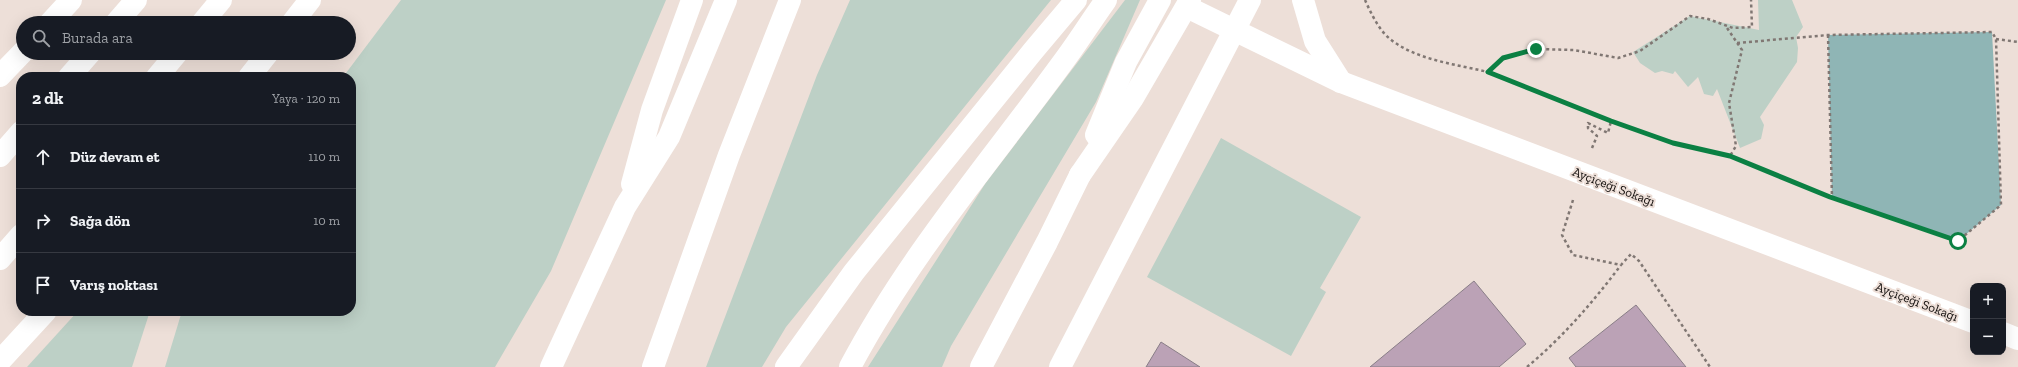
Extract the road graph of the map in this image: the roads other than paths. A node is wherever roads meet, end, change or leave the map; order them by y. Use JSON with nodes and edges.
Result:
{"nodes":[{"id":1,"x":71,"y":0,"type":"edge"},
{"id":2,"x":136,"y":0,"type":"edge"},
{"id":3,"x":221,"y":0,"type":"edge"},
{"id":4,"x":310,"y":0,"type":"edge"},
{"id":5,"x":692,"y":0,"type":"edge"},
{"id":6,"x":726,"y":0,"type":"edge"},
{"id":7,"x":790,"y":0,"type":"edge"},
{"id":8,"x":1076,"y":0,"type":"edge"},
{"id":9,"x":1106,"y":0,"type":"edge"},
{"id":10,"x":1160,"y":0,"type":"edge"},
{"id":11,"x":1250,"y":0,"type":"edge"},
{"id":12,"x":1304,"y":0,"type":"edge"},
{"id":13,"x":1189,"y":4,"type":"edge"},
{"id":14,"x":56,"y":16,"type":"edge"},
{"id":15,"x":122,"y":16,"type":"edge"},
{"id":16,"x":208,"y":16,"type":"edge"},
{"id":17,"x":297,"y":16,"type":"edge"},
{"id":18,"x":1234,"y":30,"type":"junction"},
{"id":19,"x":16,"y":59,"type":"edge"},
{"id":20,"x":84,"y":60,"type":"edge"},
{"id":21,"x":171,"y":60,"type":"edge"},
{"id":22,"x":262,"y":60,"type":"edge"},
{"id":23,"x":73,"y":72,"type":"edge"},
{"id":24,"x":161,"y":72,"type":"edge"},
{"id":25,"x":253,"y":72,"type":"edge"},
{"id":26,"x":0,"y":76,"type":"edge"},
{"id":27,"x":1341,"y":82,"type":"junction"},
{"id":28,"x":16,"y":138,"type":"edge"},
{"id":29,"x":0,"y":156,"type":"edge"},
{"id":30,"x":1080,"y":175,"type":"junction"},
{"id":31,"x":626,"y":207,"type":"junction"},
{"id":32,"x":16,"y":241,"type":"edge"},
{"id":33,"x":0,"y":259,"type":"edge"},
{"id":34,"x":41,"y":316,"type":"edge"},
{"id":35,"x":1970,"y":321,"type":"edge"},
{"id":36,"x":2006,"y":334,"type":"edge"},
{"id":37,"x":2018,"y":339,"type":"edge"},
{"id":38,"x":0,"y":361,"type":"edge"},
{"id":39,"x":551,"y":367,"type":"edge"},
{"id":40,"x":653,"y":367,"type":"edge"},
{"id":41,"x":786,"y":367,"type":"edge"},
{"id":42,"x":850,"y":367,"type":"edge"},
{"id":43,"x":981,"y":367,"type":"edge"},
{"id":44,"x":1060,"y":367,"type":"edge"}],
"edges":[{"from":1,"to":14,"type":"main road"},
{"from":2,"to":15,"type":"main road"},
{"from":3,"to":16,"type":"main road"},
{"from":4,"to":17,"type":"main road"},
{"from":5,"to":31,"type":"main road"},
{"from":6,"to":31,"type":"main road"},
{"from":7,"to":40,"type":"main road"},
{"from":8,"to":41,"type":"main road"},
{"from":9,"to":42,"type":"main road"},
{"from":10,"to":30,"type":"main road"},
{"from":11,"to":18,"type":"main road"},
{"from":12,"to":27,"type":"main road"},
{"from":13,"to":18,"type":"main road","name":"Ayçiçeği Sokağı"},
{"from":13,"to":30,"type":"main road"},
{"from":18,"to":27,"type":"main road","name":"Ayçiçeği Sokağı"},
{"from":18,"to":44,"type":"main road"},
{"from":19,"to":26,"type":"main road"},
{"from":20,"to":23,"type":"main road"},
{"from":21,"to":24,"type":"main road"},
{"from":22,"to":25,"type":"main road"},
{"from":27,"to":35,"type":"main road","name":"Ayçiçeği Sokağı"},
{"from":28,"to":29,"type":"main road"},
{"from":30,"to":43,"type":"main road"},
{"from":31,"to":39,"type":"main road"},
{"from":32,"to":33,"type":"main road"},
{"from":34,"to":38,"type":"main road"},
{"from":36,"to":37,"type":"main road"}]}
